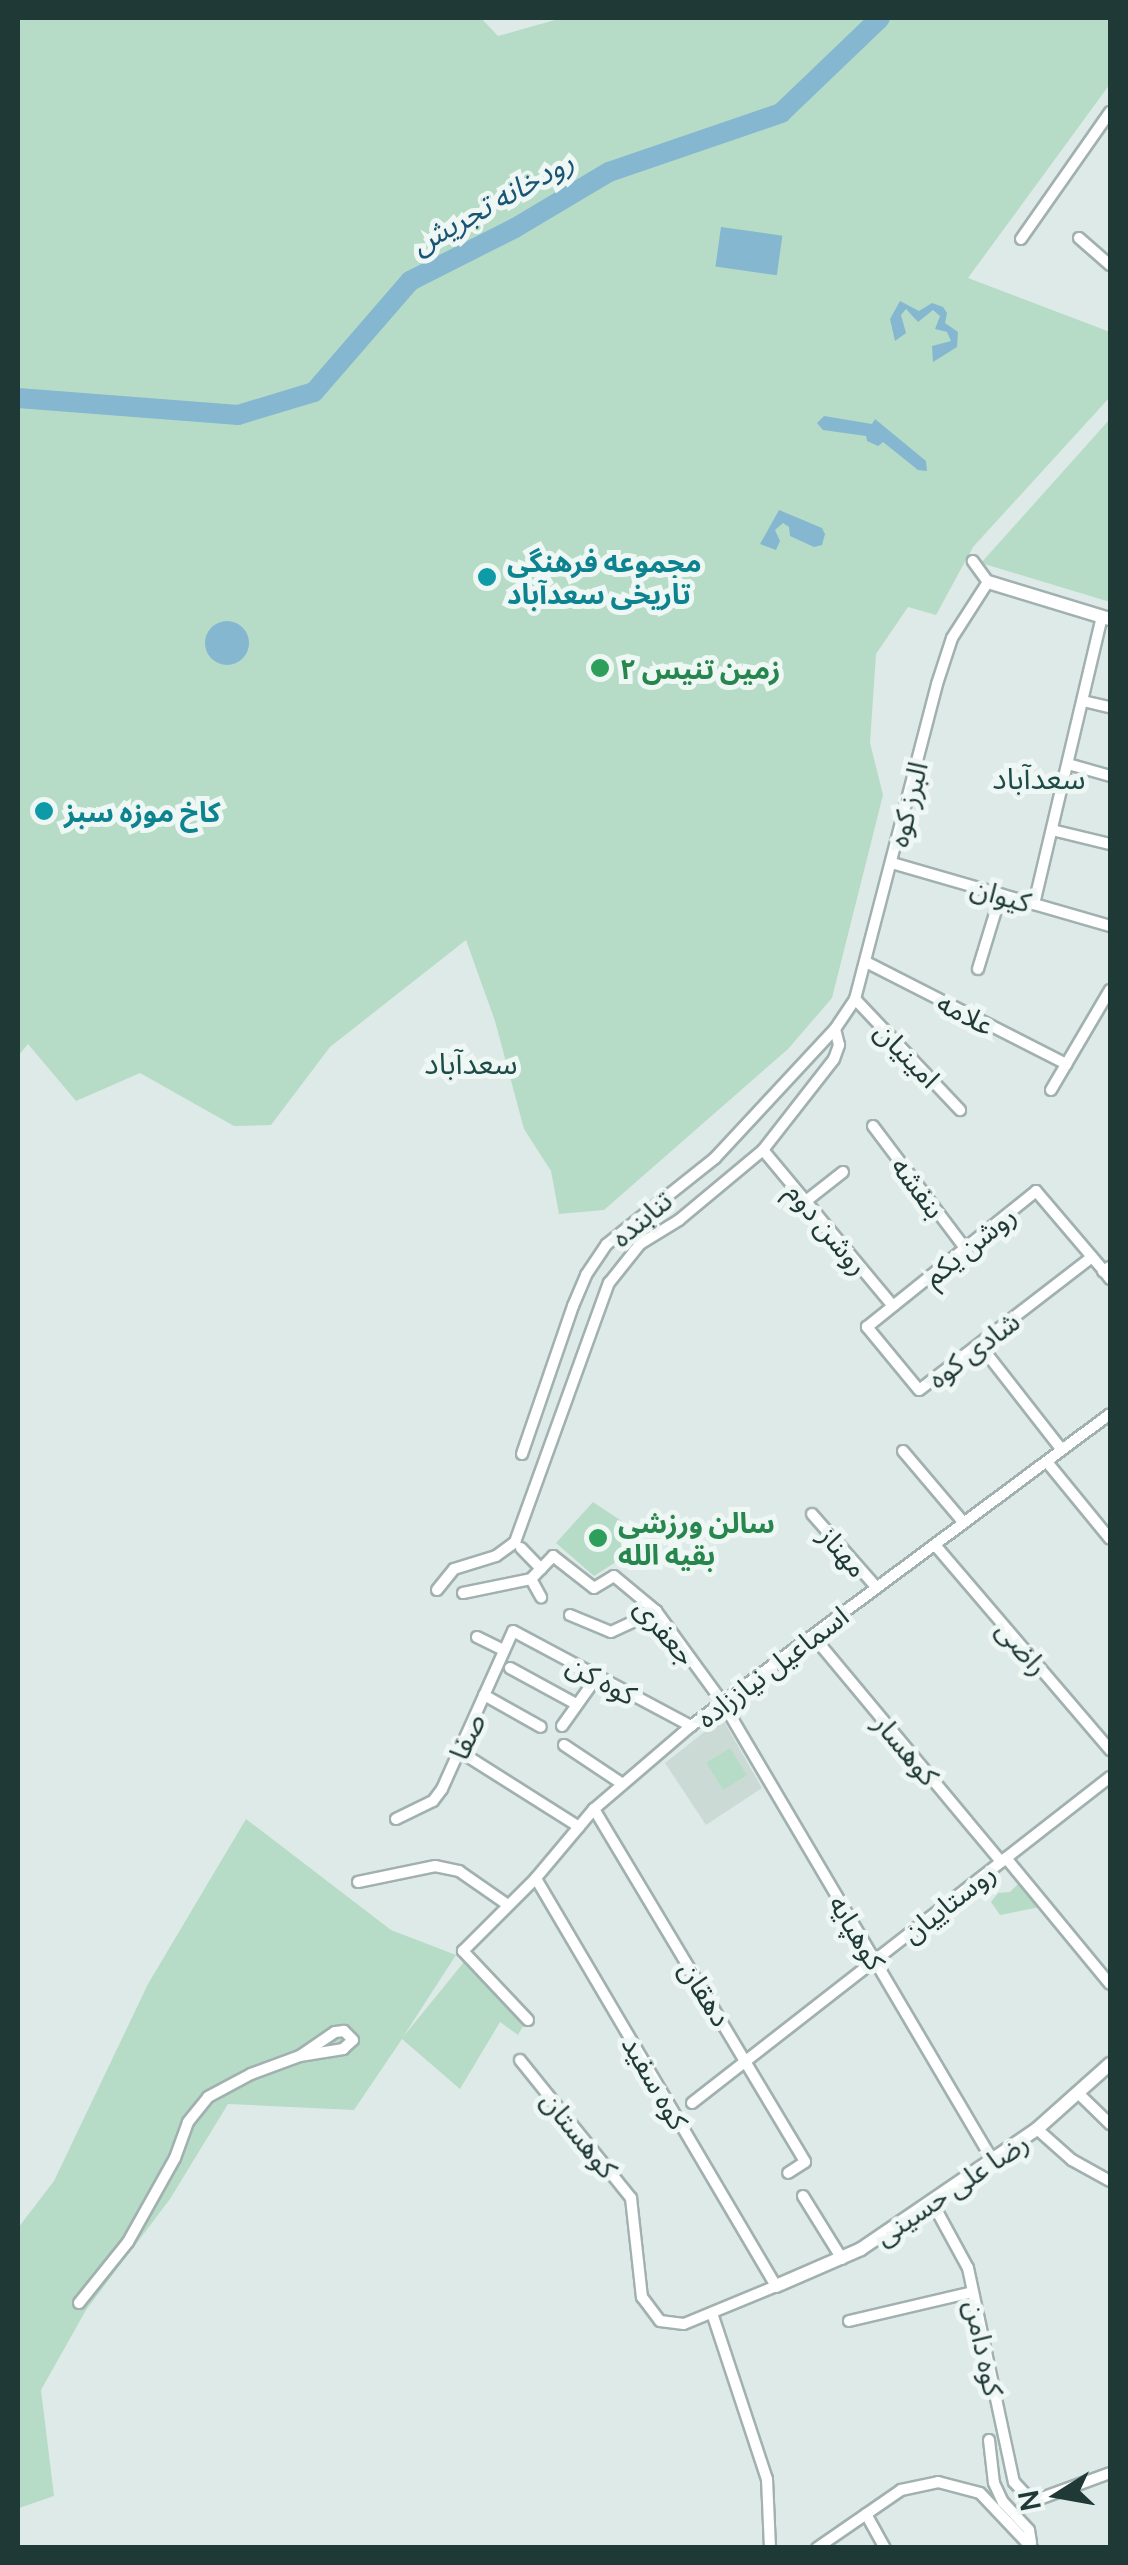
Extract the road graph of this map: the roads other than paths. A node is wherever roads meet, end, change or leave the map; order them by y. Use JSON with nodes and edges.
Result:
{"nodes":[{"id":1,"x":1110,"y":112,"type":"edge"},
{"id":2,"x":1079,"y":238,"type":"dead end"},
{"id":3,"x":1021,"y":240,"type":"dead end"},
{"id":4,"x":1110,"y":265,"type":"edge"},
{"id":5,"x":973,"y":561,"type":"dead end"},
{"id":6,"x":988,"y":582,"type":"junction"},
{"id":7,"x":1106,"y":618,"type":"edge"},
{"id":8,"x":1082,"y":700,"type":"junction"},
{"id":9,"x":1110,"y":707,"type":"edge"},
{"id":10,"x":1068,"y":764,"type":"junction"},
{"id":11,"x":1110,"y":776,"type":"edge"},
{"id":12,"x":1052,"y":830,"type":"junction"},
{"id":13,"x":1110,"y":844,"type":"edge"},
{"id":14,"x":892,"y":863,"type":"junction"},
{"id":15,"x":1001,"y":894,"type":"junction"},
{"id":16,"x":1034,"y":904,"type":"junction"},
{"id":17,"x":1110,"y":926,"type":"edge"},
{"id":18,"x":866,"y":962,"type":"junction"},
{"id":19,"x":978,"y":969,"type":"dead end"},
{"id":20,"x":1110,"y":990,"type":"edge"},
{"id":21,"x":855,"y":999,"type":"junction"},
{"id":22,"x":835,"y":1029,"type":"junction"},
{"id":23,"x":1066,"y":1064,"type":"junction"},
{"id":24,"x":1051,"y":1090,"type":"dead end"},
{"id":25,"x":960,"y":1110,"type":"dead end"},
{"id":26,"x":873,"y":1126,"type":"dead end"},
{"id":27,"x":763,"y":1150,"type":"junction"},
{"id":28,"x":843,"y":1172,"type":"dead end"},
{"id":29,"x":806,"y":1201,"type":"junction"},
{"id":30,"x":965,"y":1248,"type":"junction"},
{"id":31,"x":1092,"y":1257,"type":"junction"},
{"id":32,"x":1108,"y":1273,"type":"edge"},
{"id":33,"x":893,"y":1306,"type":"junction"},
{"id":34,"x":867,"y":1327,"type":"joint"},
{"id":35,"x":980,"y":1345,"type":"junction"},
{"id":36,"x":1110,"y":1414,"type":"edge"},
{"id":37,"x":1062,"y":1450,"type":"junction"},
{"id":38,"x":903,"y":1452,"type":"dead end"},
{"id":39,"x":522,"y":1454,"type":"dead end"},
{"id":40,"x":1047,"y":1462,"type":"junction"},
{"id":41,"x":812,"y":1514,"type":"dead end"},
{"id":42,"x":964,"y":1523,"type":"junction"},
{"id":43,"x":1110,"y":1539,"type":"edge"},
{"id":44,"x":935,"y":1545,"type":"junction"},
{"id":45,"x":521,"y":1548,"type":"dead end"},
{"id":46,"x":541,"y":1569,"type":"junction"},
{"id":47,"x":531,"y":1579,"type":"junction"},
{"id":48,"x":877,"y":1588,"type":"junction"},
{"id":49,"x":437,"y":1590,"type":"dead end"},
{"id":50,"x":463,"y":1593,"type":"dead end"},
{"id":51,"x":541,"y":1597,"type":"dead end"},
{"id":52,"x":656,"y":1610,"type":"junction"},
{"id":53,"x":570,"y":1616,"type":"dead end"},
{"id":54,"x":513,"y":1631,"type":"joint"},
{"id":55,"x":477,"y":1636,"type":"dead end"},
{"id":56,"x":813,"y":1636,"type":"junction"},
{"id":57,"x":504,"y":1650,"type":"junction"},
{"id":58,"x":510,"y":1668,"type":"dead end"},
{"id":59,"x":596,"y":1677,"type":"junction"},
{"id":60,"x":484,"y":1695,"type":"junction"},
{"id":61,"x":723,"y":1703,"type":"junction"},
{"id":62,"x":576,"y":1704,"type":"junction"},
{"id":63,"x":562,"y":1726,"type":"dead end"},
{"id":64,"x":691,"y":1726,"type":"junction"},
{"id":65,"x":540,"y":1728,"type":"dead end"},
{"id":66,"x":564,"y":1746,"type":"dead end"},
{"id":67,"x":1110,"y":1750,"type":"edge"},
{"id":68,"x":459,"y":1751,"type":"junction"},
{"id":69,"x":1110,"y":1776,"type":"edge"},
{"id":70,"x":621,"y":1783,"type":"junction"},
{"id":71,"x":594,"y":1809,"type":"junction"},
{"id":72,"x":396,"y":1818,"type":"dead end"},
{"id":73,"x":579,"y":1826,"type":"junction"},
{"id":74,"x":1003,"y":1860,"type":"junction"},
{"id":75,"x":536,"y":1878,"type":"junction"},
{"id":76,"x":358,"y":1882,"type":"dead end"},
{"id":77,"x":508,"y":1905,"type":"junction"},
{"id":78,"x":874,"y":1960,"type":"junction"},
{"id":79,"x":1110,"y":1984,"type":"edge"},
{"id":80,"x":528,"y":2020,"type":"dead end"},
{"id":81,"x":300,"y":2056,"type":"dead end"},
{"id":82,"x":746,"y":2059,"type":"junction"},
{"id":83,"x":520,"y":2060,"type":"dead end"},
{"id":84,"x":1110,"y":2064,"type":"edge"},
{"id":85,"x":1078,"y":2093,"type":"junction"},
{"id":86,"x":692,"y":2102,"type":"dead end"},
{"id":87,"x":1110,"y":2124,"type":"edge"},
{"id":88,"x":1037,"y":2129,"type":"junction"},
{"id":89,"x":993,"y":2161,"type":"junction"},
{"id":90,"x":788,"y":2173,"type":"dead end"},
{"id":91,"x":1110,"y":2181,"type":"edge"},
{"id":92,"x":803,"y":2196,"type":"dead end"},
{"id":93,"x":932,"y":2202,"type":"junction"},
{"id":94,"x":842,"y":2258,"type":"junction"},
{"id":95,"x":776,"y":2286,"type":"junction"},
{"id":96,"x":973,"y":2292,"type":"junction"},
{"id":97,"x":80,"y":2303,"type":"dead end"},
{"id":98,"x":712,"y":2312,"type":"junction"},
{"id":99,"x":849,"y":2321,"type":"dead end"},
{"id":100,"x":989,"y":2440,"type":"dead end"},
{"id":101,"x":1110,"y":2473,"type":"edge"},
{"id":102,"x":866,"y":2514,"type":"junction"},
{"id":103,"x":823,"y":2546,"type":"edge"},
{"id":104,"x":1032,"y":2546,"type":"edge"},
{"id":105,"x":770,"y":2548,"type":"edge"},
{"id":106,"x":886,"y":2548,"type":"edge"}],
"edges":[{"from":1,"to":3,"type":"street"},
{"from":2,"to":4,"type":"street"},
{"from":5,"to":6,"type":"street"},
{"from":6,"to":7,"type":"street"},
{"from":6,"to":14,"type":"street","name":"البرز کوه"},
{"from":7,"to":8,"type":"street"},
{"from":8,"to":9,"type":"street"},
{"from":8,"to":10,"type":"street"},
{"from":10,"to":11,"type":"street"},
{"from":10,"to":12,"type":"street"},
{"from":12,"to":13,"type":"street"},
{"from":12,"to":16,"type":"street"},
{"from":14,"to":15,"type":"street","name":"کیوان"},
{"from":14,"to":18,"type":"street","name":"البرز کوه"},
{"from":15,"to":16,"type":"street","name":"کیوان"},
{"from":15,"to":19,"type":"street"},
{"from":16,"to":17,"type":"street","name":"کیوان"},
{"from":18,"to":21,"type":"street","name":"البرز کوه"},
{"from":18,"to":23,"type":"street","name":"علامه"},
{"from":20,"to":23,"type":"street"},
{"from":21,"to":22,"type":"street","name":"البرز کوه"},
{"from":21,"to":25,"type":"street","name":"امینیان"},
{"from":22,"to":27,"type":"street"},
{"from":22,"to":39,"type":"street","name":"تنابنده"},
{"from":23,"to":24,"type":"street"},
{"from":26,"to":30,"type":"street","name":"بنفشه"},
{"from":27,"to":29,"type":"street","name":"روشن دوم"},
{"from":27,"to":49,"type":"street"},
{"from":28,"to":29,"type":"street"},
{"from":29,"to":33,"type":"street","name":"روشن دوم"},
{"from":30,"to":31,"type":"street","name":"روشن یکم"},
{"from":30,"to":33,"type":"street","name":"روشن یکم"},
{"from":31,"to":32,"type":"street","name":"روشن یکم"},
{"from":31,"to":35,"type":"street","name":"شادی کوه"},
{"from":33,"to":34,"type":"street","name":"روشن یکم"},
{"from":34,"to":35,"type":"street","name":"شادی کوه"},
{"from":35,"to":37,"type":"street"},
{"from":36,"to":37,"type":"street","name":"اسماعیل نیاززاده"},
{"from":37,"to":40,"type":"street","name":"اسماعیل نیاززاده"},
{"from":38,"to":42,"type":"street"},
{"from":40,"to":42,"type":"street","name":"اسماعیل نیاززاده"},
{"from":40,"to":43,"type":"street"},
{"from":41,"to":48,"type":"street","name":"مهناز"},
{"from":42,"to":44,"type":"street","name":"اسماعیل نیاززاده"},
{"from":44,"to":48,"type":"street","name":"اسماعیل نیاززاده"},
{"from":44,"to":67,"type":"street","name":"راضی"},
{"from":45,"to":46,"type":"street"},
{"from":46,"to":47,"type":"street"},
{"from":46,"to":52,"type":"street","name":"جعفری"},
{"from":47,"to":50,"type":"street"},
{"from":47,"to":51,"type":"street"},
{"from":48,"to":56,"type":"street","name":"اسماعیل نیاززاده"},
{"from":52,"to":53,"type":"street"},
{"from":52,"to":61,"type":"street","name":"جعفری"},
{"from":54,"to":57,"type":"street","name":"صفا"},
{"from":54,"to":59,"type":"street","name":"کوه کن"},
{"from":55,"to":57,"type":"street"},
{"from":56,"to":61,"type":"street","name":"اسماعیل نیاززاده"},
{"from":56,"to":74,"type":"street","name":"کوهسار"},
{"from":57,"to":60,"type":"street","name":"صفا"},
{"from":58,"to":62,"type":"street"},
{"from":59,"to":62,"type":"street"},
{"from":59,"to":64,"type":"street","name":"کوه کن"},
{"from":60,"to":65,"type":"street"},
{"from":60,"to":68,"type":"street","name":"صفا"},
{"from":61,"to":64,"type":"street","name":"اسماعیل نیاززاده"},
{"from":61,"to":78,"type":"street","name":"کوهپایه"},
{"from":62,"to":63,"type":"street"},
{"from":64,"to":70,"type":"street","name":"اسماعیل نیاززاده"},
{"from":66,"to":70,"type":"street"},
{"from":68,"to":72,"type":"street","name":"صفا"},
{"from":68,"to":73,"type":"street"},
{"from":69,"to":74,"type":"street","name":"روستاییان"},
{"from":70,"to":71,"type":"street","name":"اسماعیل نیاززاده"},
{"from":71,"to":73,"type":"street","name":"اسماعیل نیاززاده"},
{"from":71,"to":82,"type":"street","name":"دهقان"},
{"from":73,"to":75,"type":"street","name":"اسماعیل نیاززاده"},
{"from":74,"to":78,"type":"street","name":"روستاییان"},
{"from":74,"to":79,"type":"street","name":"کوهسار"},
{"from":75,"to":77,"type":"street","name":"اسماعیل نیاززاده"},
{"from":75,"to":95,"type":"street","name":"کوه سفید"},
{"from":76,"to":77,"type":"street"},
{"from":77,"to":80,"type":"street","name":"اسماعیل نیاززاده"},
{"from":78,"to":82,"type":"street","name":"روستاییان"},
{"from":78,"to":89,"type":"street","name":"کوهپایه"},
{"from":81,"to":97,"type":"street"},
{"from":82,"to":86,"type":"street","name":"روستاییان"},
{"from":82,"to":90,"type":"street","name":"دهقان"},
{"from":83,"to":98,"type":"street","name":"کوهستان"},
{"from":84,"to":85,"type":"street","name":"رضا علی حسینی"},
{"from":85,"to":87,"type":"street"},
{"from":85,"to":88,"type":"street","name":"رضا علی حسینی"},
{"from":88,"to":89,"type":"street","name":"رضا علی حسینی"},
{"from":88,"to":91,"type":"street"},
{"from":89,"to":93,"type":"street","name":"رضا علی حسینی"},
{"from":92,"to":94,"type":"street"},
{"from":93,"to":94,"type":"street","name":"رضا علی حسینی"},
{"from":93,"to":96,"type":"street","name":"کوه دامن"},
{"from":94,"to":95,"type":"street","name":"رضا علی حسینی"},
{"from":95,"to":98,"type":"street","name":"کوهستان"},
{"from":96,"to":99,"type":"street"},
{"from":96,"to":101,"type":"street","name":"کوه دامن"},
{"from":98,"to":105,"type":"street"},
{"from":100,"to":104,"type":"street"},
{"from":102,"to":103,"type":"street"},
{"from":102,"to":104,"type":"street"},
{"from":102,"to":106,"type":"street"}]}
